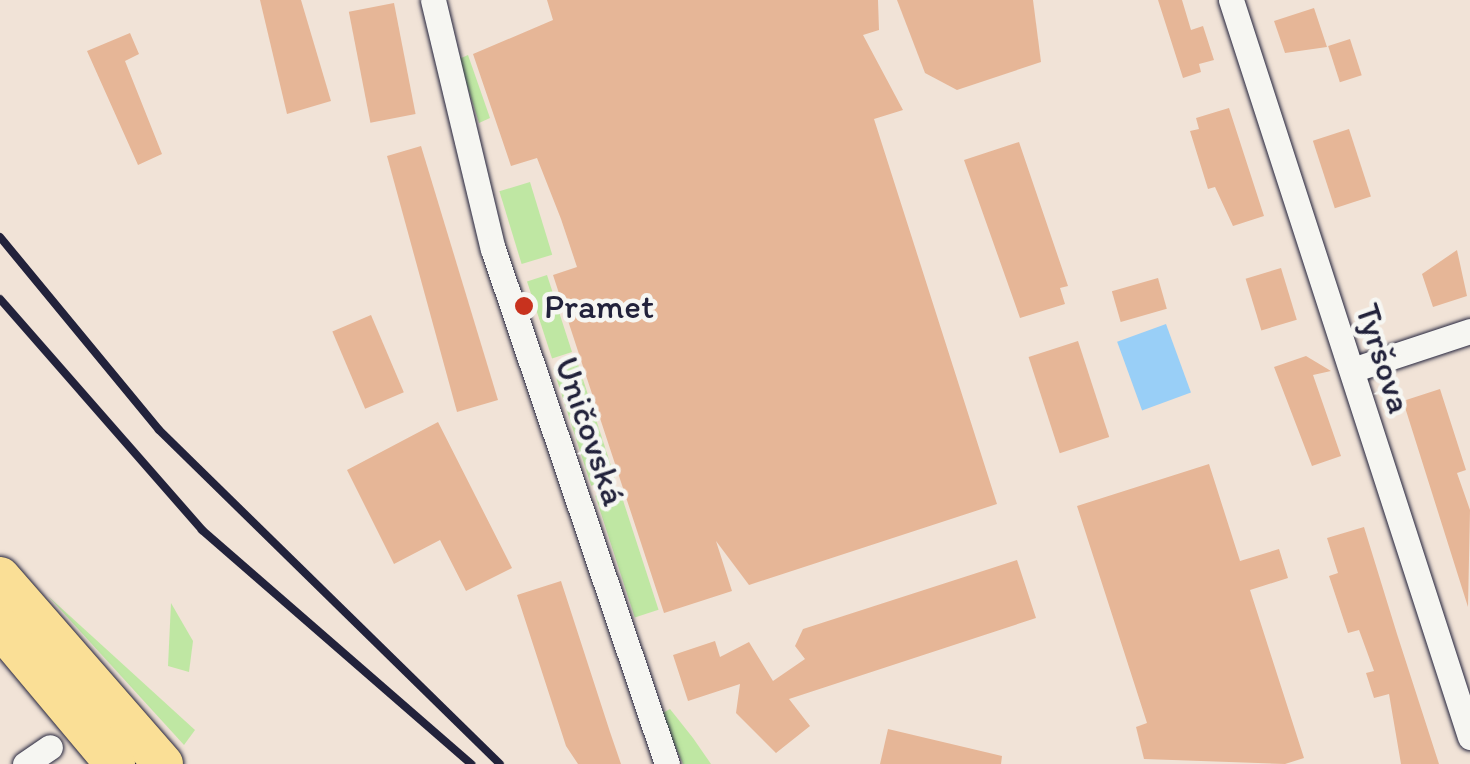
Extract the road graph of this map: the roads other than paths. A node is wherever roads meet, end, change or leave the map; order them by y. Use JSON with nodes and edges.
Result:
{"nodes":[{"id":1,"x":432,"y":0,"type":"edge"},
{"id":2,"x":1231,"y":0,"type":"edge"},
{"id":3,"x":1470,"y":331,"type":"edge"},
{"id":4,"x":1352,"y":370,"type":"junction"},
{"id":5,"x":0,"y":577,"type":"edge"},
{"id":6,"x":0,"y":627,"type":"edge"},
{"id":7,"x":1470,"y":737,"type":"edge"},
{"id":8,"x":50,"y":747,"type":"dead end"},
{"id":9,"x":25,"y":764,"type":"edge"},
{"id":10,"x":115,"y":764,"type":"edge"},
{"id":11,"x":164,"y":764,"type":"edge"},
{"id":12,"x":667,"y":764,"type":"edge"}],
"edges":[{"from":1,"to":12,"type":"street","name":"Uničovská"},
{"from":2,"to":4,"type":"street","name":"Tyršova"},
{"from":3,"to":4,"type":"street"},
{"from":4,"to":7,"type":"street","name":"Tyršova"},
{"from":5,"to":11,"type":"main road"},
{"from":6,"to":10,"type":"main road"},
{"from":8,"to":9,"type":"street"}]}
